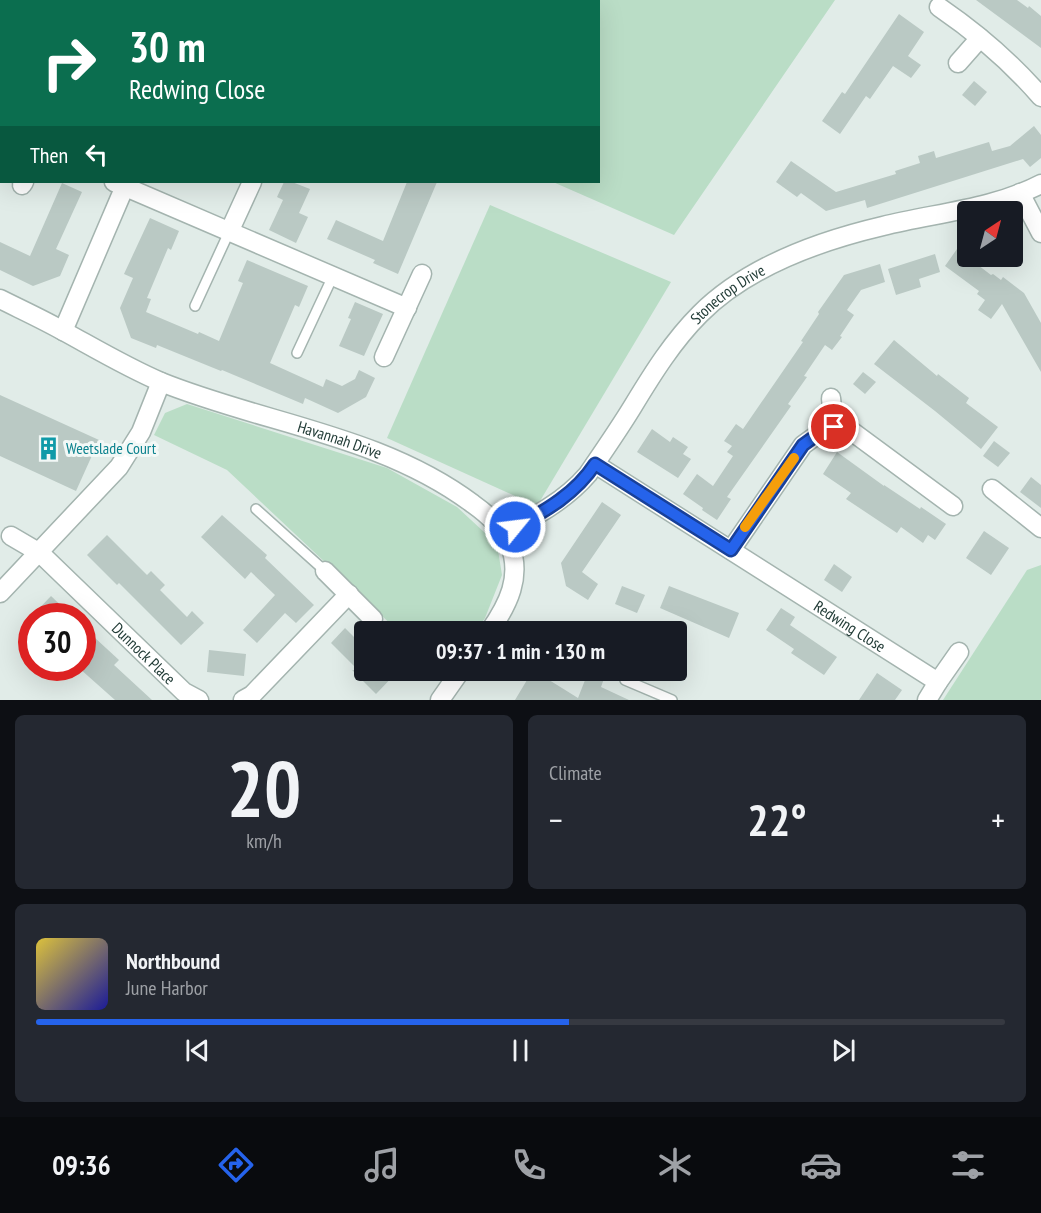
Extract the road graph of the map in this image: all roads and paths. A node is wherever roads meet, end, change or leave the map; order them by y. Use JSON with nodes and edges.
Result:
{"nodes":[{"id":1,"x":939,"y":7,"type":"dead end"},
{"id":2,"x":980,"y":38,"type":"junction"},
{"id":3,"x":958,"y":63,"type":"dead end"},
{"id":4,"x":1041,"y":97,"type":"edge"},
{"id":5,"x":252,"y":183,"type":"edge"},
{"id":6,"x":119,"y":184,"type":"edge"},
{"id":7,"x":1041,"y":184,"type":"edge"},
{"id":8,"x":1020,"y":193,"type":"junction"},
{"id":9,"x":230,"y":230,"type":"junction"},
{"id":10,"x":1041,"y":233,"type":"edge"},
{"id":11,"x":422,"y":274,"type":"dead end"},
{"id":12,"x":333,"y":276,"type":"junction"},
{"id":13,"x":0,"y":298,"type":"edge"},
{"id":14,"x":195,"y":306,"type":"dead end"},
{"id":15,"x":407,"y":308,"type":"junction"},
{"id":16,"x":63,"y":331,"type":"junction"},
{"id":17,"x":297,"y":353,"type":"dead end"},
{"id":18,"x":384,"y":357,"type":"dead end"},
{"id":19,"x":161,"y":382,"type":"junction"},
{"id":20,"x":831,"y":398,"type":"dead end"},
{"id":21,"x":834,"y":427,"type":"junction"},
{"id":22,"x":595,"y":464,"type":"junction"},
{"id":23,"x":992,"y":489,"type":"dead end"},
{"id":24,"x":953,"y":507,"type":"dead end"},
{"id":25,"x":256,"y":508,"type":"dead end"},
{"id":26,"x":1041,"y":528,"type":"edge"},
{"id":27,"x":503,"y":532,"type":"junction"},
{"id":28,"x":11,"y":536,"type":"dead end"},
{"id":29,"x":731,"y":550,"type":"junction"},
{"id":30,"x":40,"y":553,"type":"junction"},
{"id":31,"x":325,"y":572,"type":"joint"},
{"id":32,"x":0,"y":593,"type":"edge"},
{"id":33,"x":349,"y":594,"type":"junction"},
{"id":34,"x":373,"y":619,"type":"dead end"},
{"id":35,"x":496,"y":621,"type":"edge"},
{"id":36,"x":958,"y":652,"type":"dead end"},
{"id":37,"x":453,"y":681,"type":"edge"},
{"id":38,"x":627,"y":681,"type":"edge"},
{"id":39,"x":938,"y":682,"type":"junction"},
{"id":40,"x":199,"y":700,"type":"edge"},
{"id":41,"x":243,"y":700,"type":"edge"},
{"id":42,"x":440,"y":700,"type":"edge"},
{"id":43,"x":672,"y":700,"type":"edge"},
{"id":44,"x":927,"y":700,"type":"edge"}],
"edges":[{"from":1,"to":2,"type":"street"},
{"from":2,"to":3,"type":"street"},
{"from":2,"to":4,"type":"street"},
{"from":5,"to":9,"type":"street"},
{"from":6,"to":9,"type":"street"},
{"from":6,"to":16,"type":"street"},
{"from":7,"to":8,"type":"street","name":"Stonecrop Drive"},
{"from":8,"to":10,"type":"street"},
{"from":8,"to":22,"type":"street","name":"Stonecrop Drive"},
{"from":9,"to":12,"type":"street"},
{"from":9,"to":14,"type":"lane"},
{"from":11,"to":15,"type":"street"},
{"from":12,"to":15,"type":"street"},
{"from":12,"to":17,"type":"lane"},
{"from":13,"to":16,"type":"street","name":"Havannah Drive"},
{"from":15,"to":18,"type":"street"},
{"from":16,"to":19,"type":"street","name":"Havannah Drive"},
{"from":19,"to":27,"type":"street","name":"Havannah Drive"},
{"from":19,"to":30,"type":"street"},
{"from":20,"to":21,"type":"street"},
{"from":21,"to":24,"type":"street"},
{"from":21,"to":29,"type":"street"},
{"from":22,"to":27,"type":"street","name":"Stonecrop Drive"},
{"from":22,"to":29,"type":"street","name":"Redwing Close"},
{"from":23,"to":26,"type":"street"},
{"from":25,"to":31,"type":"lane"},
{"from":27,"to":35,"type":"street","name":"Havannah Drive"},
{"from":28,"to":30,"type":"street"},
{"from":29,"to":39,"type":"street","name":"Redwing Close"},
{"from":30,"to":32,"type":"street"},
{"from":30,"to":40,"type":"street","name":"Dunnock Place"},
{"from":31,"to":33,"type":"street"},
{"from":33,"to":34,"type":"street"},
{"from":33,"to":41,"type":"street"},
{"from":36,"to":39,"type":"street"},
{"from":37,"to":42,"type":"street"},
{"from":38,"to":43,"type":"lane"},
{"from":39,"to":44,"type":"street"}]}
